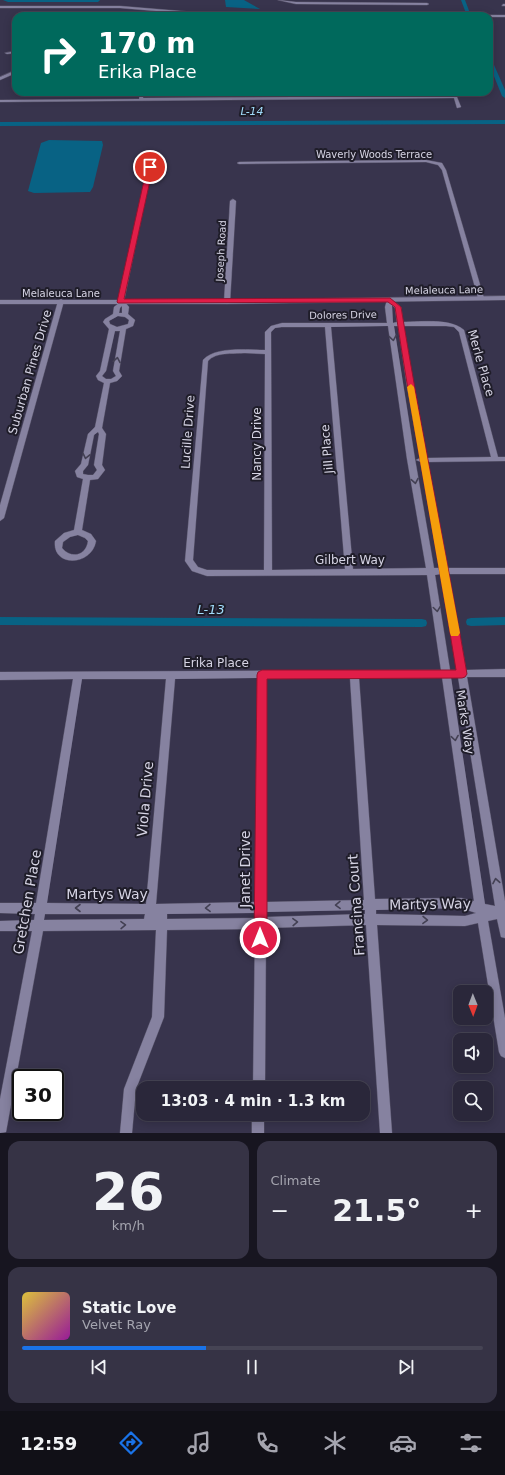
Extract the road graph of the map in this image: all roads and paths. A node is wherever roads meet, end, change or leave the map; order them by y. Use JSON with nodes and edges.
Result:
{"nodes":[{"id":1,"x":112,"y":0,"type":"edge"},
{"id":2,"x":119,"y":0,"type":"edge"},
{"id":3,"x":280,"y":0,"type":"edge"},
{"id":4,"x":427,"y":2,"type":"edge"},
{"id":5,"x":347,"y":4,"type":"junction"},
{"id":6,"x":0,"y":8,"type":"edge"},
{"id":7,"x":109,"y":8,"type":"junction"},
{"id":8,"x":116,"y":8,"type":"junction"},
{"id":9,"x":431,"y":11,"type":"dead end"},
{"id":10,"x":152,"y":12,"type":"edge"},
{"id":11,"x":163,"y":12,"type":"edge"},
{"id":12,"x":349,"y":12,"type":"edge"},
{"id":13,"x":493,"y":16,"type":"edge"},
{"id":14,"x":505,"y":16,"type":"edge"},
{"id":15,"x":493,"y":17,"type":"edge"},
{"id":16,"x":7,"y":52,"type":"dead end"},
{"id":17,"x":12,"y":52,"type":"edge"},
{"id":18,"x":12,"y":74,"type":"edge"},
{"id":19,"x":0,"y":79,"type":"edge"},
{"id":20,"x":142,"y":96,"type":"edge"},
{"id":21,"x":285,"y":96,"type":"edge"},
{"id":22,"x":456,"y":96,"type":"edge"},
{"id":23,"x":196,"y":98,"type":"joint"},
{"id":24,"x":141,"y":100,"type":"junction"},
{"id":25,"x":0,"y":101,"type":"edge"},
{"id":26,"x":459,"y":107,"type":"dead end"},
{"id":27,"x":152,"y":156,"type":"dead end"},
{"id":28,"x":239,"y":163,"type":"dead end"},
{"id":29,"x":233,"y":201,"type":"dead end"},
{"id":30,"x":481,"y":298,"type":"junction"},
{"id":31,"x":505,"y":298,"type":"edge"},
{"id":32,"x":390,"y":300,"type":"junction"},
{"id":33,"x":61,"y":301,"type":"junction"},
{"id":34,"x":0,"y":302,"type":"edge"},
{"id":35,"x":122,"y":302,"type":"junction"},
{"id":36,"x":227,"y":302,"type":"junction"},
{"id":37,"x":116,"y":315,"type":"junction"},
{"id":38,"x":125,"y":315,"type":"junction"},
{"id":39,"x":396,"y":324,"type":"junction"},
{"id":40,"x":282,"y":325,"type":"joint"},
{"id":41,"x":328,"y":325,"type":"junction"},
{"id":42,"x":452,"y":325,"type":"joint"},
{"id":43,"x":112,"y":328,"type":"junction"},
{"id":44,"x":123,"y":329,"type":"junction"},
{"id":45,"x":268,"y":352,"type":"junction"},
{"id":46,"x":108,"y":382,"type":"junction"},
{"id":47,"x":401,"y":386,"type":"junction"},
{"id":48,"x":410,"y":386,"type":"junction"},
{"id":49,"x":98,"y":428,"type":"junction"},
{"id":50,"x":412,"y":459,"type":"junction"},
{"id":51,"x":495,"y":459,"type":"junction"},
{"id":52,"x":505,"y":459,"type":"edge"},
{"id":53,"x":424,"y":460,"type":"junction"},
{"id":54,"x":88,"y":478,"type":"junction"},
{"id":55,"x":434,"y":512,"type":"junction"},
{"id":56,"x":421,"y":513,"type":"junction"},
{"id":57,"x":0,"y":518,"type":"edge"},
{"id":58,"x":78,"y":532,"type":"dead end"},
{"id":59,"x":195,"y":569,"type":"joint"},
{"id":60,"x":349,"y":571,"type":"junction"},
{"id":61,"x":505,"y":571,"type":"edge"},
{"id":62,"x":268,"y":572,"type":"junction"},
{"id":63,"x":431,"y":572,"type":"junction"},
{"id":64,"x":445,"y":572,"type":"junction"},
{"id":65,"x":505,"y":673,"type":"edge"},
{"id":66,"x":354,"y":674,"type":"junction"},
{"id":67,"x":446,"y":674,"type":"junction"},
{"id":68,"x":462,"y":674,"type":"junction"},
{"id":69,"x":171,"y":675,"type":"junction"},
{"id":70,"x":262,"y":675,"type":"junction"},
{"id":71,"x":0,"y":676,"type":"edge"},
{"id":72,"x":78,"y":676,"type":"junction"},
{"id":73,"x":370,"y":904,"type":"junction"},
{"id":74,"x":260,"y":906,"type":"junction"},
{"id":75,"x":0,"y":908,"type":"edge"},
{"id":76,"x":40,"y":908,"type":"junction"},
{"id":77,"x":156,"y":909,"type":"junction"},
{"id":78,"x":482,"y":912,"type":"junction"},
{"id":79,"x":502,"y":913,"type":"junction"},
{"id":80,"x":371,"y":919,"type":"junction"},
{"id":81,"x":260,"y":923,"type":"junction"},
{"id":82,"x":149,"y":925,"type":"junction"},
{"id":83,"x":161,"y":925,"type":"junction"},
{"id":84,"x":0,"y":926,"type":"edge"},
{"id":85,"x":38,"y":926,"type":"junction"},
{"id":86,"x":505,"y":934,"type":"edge"},
{"id":87,"x":505,"y":1052,"type":"edge"},
{"id":88,"x":259,"y":1081,"type":"edge"},
{"id":89,"x":258,"y":1121,"type":"edge"},
{"id":90,"x":0,"y":1132,"type":"edge"},
{"id":91,"x":126,"y":1133,"type":"edge"},
{"id":92,"x":258,"y":1133,"type":"edge"},
{"id":93,"x":386,"y":1133,"type":"edge"}],
"edges":[{"from":1,"to":7,"type":"street"},
{"from":2,"to":8,"type":"street"},
{"from":3,"to":5,"type":"street"},
{"from":4,"to":5,"type":"street"},
{"from":4,"to":9,"type":"street"},
{"from":5,"to":12,"type":"street"},
{"from":6,"to":7,"type":"street"},
{"from":7,"to":8,"type":"street"},
{"from":8,"to":10,"type":"street"},
{"from":8,"to":11,"type":"street"},
{"from":13,"to":14,"type":"street"},
{"from":14,"to":15,"type":"street"},
{"from":16,"to":17,"type":"street"},
{"from":18,"to":19,"type":"street"},
{"from":20,"to":24,"type":"street"},
{"from":21,"to":23,"type":"street"},
{"from":22,"to":26,"type":"street"},
{"from":23,"to":24,"type":"street"},
{"from":24,"to":25,"type":"street"},
{"from":27,"to":35,"type":"street"},
{"from":28,"to":30,"type":"street","name":"Waverly Woods Terrace"},
{"from":29,"to":36,"type":"street","name":"Joseph Road"},
{"from":30,"to":31,"type":"street","name":"Melaleuca Lane"},
{"from":30,"to":32,"type":"street","name":"Melaleuca Lane"},
{"from":32,"to":36,"type":"street","name":"Melaleuca Lane"},
{"from":32,"to":39,"type":"street","name":"Marks Way"},
{"from":33,"to":34,"type":"street","name":"Melaleuca Lane"},
{"from":33,"to":35,"type":"street","name":"Melaleuca Lane"},
{"from":33,"to":57,"type":"street","name":"Suburban Pines Drive"},
{"from":35,"to":36,"type":"street","name":"Melaleuca Lane"},
{"from":35,"to":37,"type":"street"},
{"from":35,"to":38,"type":"street"},
{"from":37,"to":38,"type":"street"},
{"from":37,"to":43,"type":"street"},
{"from":38,"to":44,"type":"street"},
{"from":39,"to":41,"type":"street","name":"Dolores Drive"},
{"from":39,"to":42,"type":"street","name":"Dolores Drive"},
{"from":39,"to":47,"type":"street","name":"Marks Way","one_way":true},
{"from":39,"to":48,"type":"street","name":"Marks Way"},
{"from":40,"to":41,"type":"street","name":"Dolores Drive"},
{"from":40,"to":45,"type":"street","name":"Nancy Drive"},
{"from":41,"to":60,"type":"street","name":"Jill Place"},
{"from":42,"to":51,"type":"street","name":"Merle Place"},
{"from":43,"to":44,"type":"street"},
{"from":43,"to":46,"type":"street"},
{"from":46,"to":44,"type":"street","one_way":true},
{"from":45,"to":59,"type":"street","name":"Lucille Drive"},
{"from":45,"to":62,"type":"street","name":"Nancy Drive"},
{"from":46,"to":49,"type":"street"},
{"from":47,"to":48,"type":"street"},
{"from":47,"to":50,"type":"street","name":"Marks Way"},
{"from":48,"to":53,"type":"street","name":"Marks Way"},
{"from":49,"to":54,"type":"street","one_way":true},
{"from":49,"to":54,"type":"street"},
{"from":50,"to":53,"type":"street"},
{"from":50,"to":56,"type":"street","name":"Marks Way","one_way":true},
{"from":51,"to":52,"type":"street"},
{"from":51,"to":53,"type":"street"},
{"from":53,"to":55,"type":"street","name":"Marks Way"},
{"from":54,"to":58,"type":"street"},
{"from":55,"to":56,"type":"street"},
{"from":55,"to":64,"type":"street","name":"Marks Way"},
{"from":56,"to":63,"type":"street","name":"Marks Way"},
{"from":59,"to":62,"type":"street","name":"Gilbert Way"},
{"from":60,"to":62,"type":"street","name":"Gilbert Way"},
{"from":60,"to":63,"type":"street","name":"Gilbert Way"},
{"from":61,"to":64,"type":"street","name":"Gilbert Way"},
{"from":63,"to":64,"type":"street","name":"Gilbert Way"},
{"from":63,"to":67,"type":"street","name":"Marks Way","one_way":true},
{"from":64,"to":68,"type":"street","name":"Marks Way"},
{"from":65,"to":68,"type":"street","name":"Erika Place"},
{"from":66,"to":67,"type":"street","name":"Erika Place"},
{"from":66,"to":70,"type":"street","name":"Erika Place"},
{"from":66,"to":73,"type":"street","name":"Francina Court"},
{"from":67,"to":68,"type":"street","name":"Erika Place"},
{"from":67,"to":78,"type":"street","name":"Marks Way","one_way":true},
{"from":79,"to":68,"type":"street","name":"Marks Way","one_way":true},
{"from":69,"to":70,"type":"street","name":"Erika Place"},
{"from":69,"to":72,"type":"street","name":"Erika Place"},
{"from":69,"to":77,"type":"street","name":"Viola Drive"},
{"from":70,"to":74,"type":"street","name":"Janet Drive"},
{"from":71,"to":72,"type":"street","name":"Erika Place"},
{"from":72,"to":76,"type":"street","name":"Gretchen Place"},
{"from":73,"to":74,"type":"street","name":"Martys Way","one_way":true},
{"from":73,"to":78,"type":"street","name":"Martys Way"},
{"from":73,"to":80,"type":"street","name":"Francina Court"},
{"from":74,"to":77,"type":"street","name":"Martys Way","one_way":true},
{"from":74,"to":81,"type":"street","name":"Janet Drive"},
{"from":75,"to":76,"type":"street","name":"Martys Way"},
{"from":77,"to":76,"type":"street","name":"Martys Way","one_way":true},
{"from":76,"to":85,"type":"street","name":"Gretchen Place"},
{"from":77,"to":82,"type":"street","name":"Viola Drive"},
{"from":77,"to":83,"type":"street","name":"Viola Drive"},
{"from":78,"to":79,"type":"street","name":"Martys Way"},
{"from":80,"to":78,"type":"street","name":"Martys Way","one_way":true},
{"from":78,"to":87,"type":"street","name":"Marks Way"},
{"from":79,"to":86,"type":"street","name":"Marks Way"},
{"from":81,"to":80,"type":"street","name":"Martys Way","one_way":true},
{"from":80,"to":93,"type":"street","name":"Francina Court"},
{"from":81,"to":83,"type":"street","name":"Martys Way"},
{"from":81,"to":88,"type":"street","name":"Janet Drive"},
{"from":82,"to":83,"type":"street","name":"Martys Way"},
{"from":85,"to":82,"type":"street","name":"Martys Way","one_way":true},
{"from":83,"to":91,"type":"street","name":"Viola Drive"},
{"from":84,"to":85,"type":"street","name":"Martys Way"},
{"from":85,"to":90,"type":"street","name":"Gretchen Place"},
{"from":89,"to":92,"type":"street"}]}
